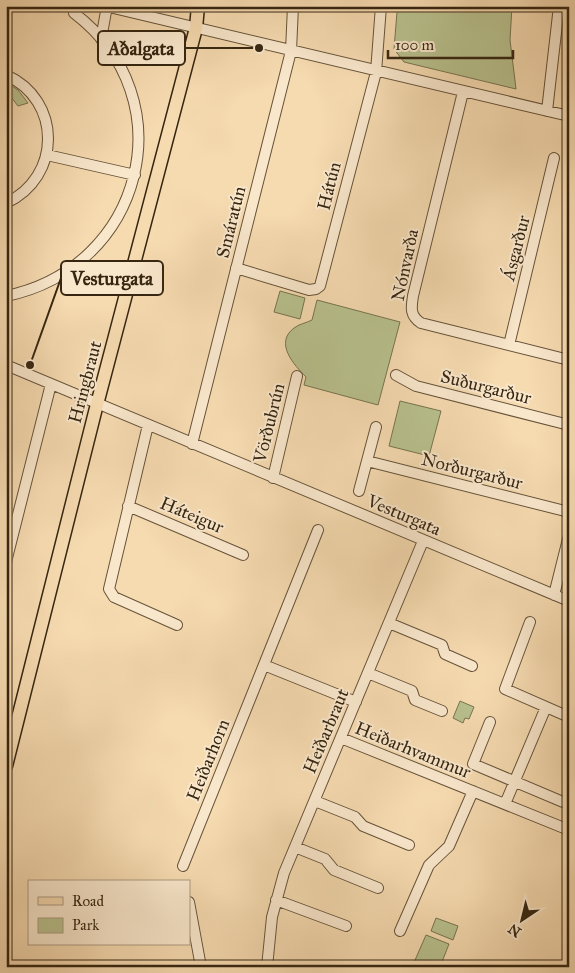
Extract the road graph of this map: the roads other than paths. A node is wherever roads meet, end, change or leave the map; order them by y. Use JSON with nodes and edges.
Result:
{"nodes":[{"id":1,"x":107,"y":6,"type":"edge"},
{"id":2,"x":198,"y":6,"type":"edge"},
{"id":3,"x":293,"y":6,"type":"edge"},
{"id":4,"x":558,"y":6,"type":"edge"},
{"id":5,"x":384,"y":8,"type":"edge"},
{"id":6,"x":74,"y":14,"type":"dead end"},
{"id":7,"x":196,"y":28,"type":"junction"},
{"id":8,"x":101,"y":39,"type":"junction"},
{"id":9,"x":291,"y":51,"type":"junction"},
{"id":10,"x":376,"y":72,"type":"junction"},
{"id":11,"x":6,"y":75,"type":"edge"},
{"id":12,"x":463,"y":92,"type":"junction"},
{"id":13,"x":547,"y":111,"type":"junction"},
{"id":14,"x":569,"y":116,"type":"edge"},
{"id":15,"x":47,"y":155,"type":"junction"},
{"id":16,"x":554,"y":158,"type":"dead end"},
{"id":17,"x":134,"y":176,"type":"junction"},
{"id":18,"x":6,"y":203,"type":"edge"},
{"id":19,"x":236,"y":268,"type":"junction"},
{"id":20,"x":6,"y":296,"type":"edge"},
{"id":21,"x":509,"y":345,"type":"junction"},
{"id":22,"x":569,"y":360,"type":"edge"},
{"id":23,"x":6,"y":365,"type":"edge"},
{"id":24,"x":396,"y":375,"type":"dead end"},
{"id":25,"x":297,"y":376,"type":"dead end"},
{"id":26,"x":51,"y":384,"type":"junction"},
{"id":27,"x":97,"y":404,"type":"junction"},
{"id":28,"x":148,"y":425,"type":"junction"},
{"id":29,"x":569,"y":425,"type":"edge"},
{"id":30,"x":376,"y":428,"type":"dead end"},
{"id":31,"x":192,"y":444,"type":"junction"},
{"id":32,"x":368,"y":461,"type":"junction"},
{"id":33,"x":273,"y":478,"type":"junction"},
{"id":34,"x":359,"y":491,"type":"dead end"},
{"id":35,"x":128,"y":506,"type":"junction"},
{"id":36,"x":569,"y":512,"type":"edge"},
{"id":37,"x":318,"y":530,"type":"dead end"},
{"id":38,"x":569,"y":535,"type":"edge"},
{"id":39,"x":423,"y":541,"type":"junction"},
{"id":40,"x":243,"y":555,"type":"dead end"},
{"id":41,"x":6,"y":562,"type":"edge"},
{"id":42,"x":554,"y":595,"type":"junction"},
{"id":43,"x":569,"y":601,"type":"edge"},
{"id":44,"x":530,"y":622,"type":"dead end"},
{"id":45,"x":389,"y":623,"type":"junction"},
{"id":46,"x":177,"y":625,"type":"dead end"},
{"id":47,"x":264,"y":665,"type":"junction"},
{"id":48,"x":472,"y":666,"type":"dead end"},
{"id":49,"x":368,"y":673,"type":"junction"},
{"id":50,"x":356,"y":702,"type":"junction"},
{"id":51,"x":546,"y":707,"type":"junction"},
{"id":52,"x":442,"y":711,"type":"dead end"},
{"id":53,"x":569,"y":717,"type":"edge"},
{"id":54,"x":490,"y":722,"type":"dead end"},
{"id":55,"x":341,"y":738,"type":"junction"},
{"id":56,"x":6,"y":766,"type":"edge"},
{"id":57,"x":514,"y":781,"type":"junction"},
{"id":58,"x":473,"y":791,"type":"junction"},
{"id":59,"x":315,"y":800,"type":"junction"},
{"id":60,"x":563,"y":802,"type":"dead end"},
{"id":61,"x":504,"y":804,"type":"junction"},
{"id":62,"x":569,"y":830,"type":"edge"},
{"id":63,"x":410,"y":845,"type":"dead end"},
{"id":64,"x":295,"y":847,"type":"junction"},
{"id":65,"x":183,"y":866,"type":"dead end"},
{"id":66,"x":378,"y":888,"type":"dead end"},
{"id":67,"x":276,"y":900,"type":"junction"},
{"id":68,"x":190,"y":907,"type":"edge"},
{"id":69,"x":346,"y":926,"type":"dead end"},
{"id":70,"x":400,"y":932,"type":"dead end"},
{"id":71,"x":201,"y":967,"type":"edge"},
{"id":72,"x":268,"y":967,"type":"edge"}],
"edges":[{"from":1,"to":7,"type":"street"},
{"from":1,"to":8,"type":"street"},
{"from":2,"to":7,"type":"main road","name":"Hringbraut"},
{"from":3,"to":9,"type":"street","name":"Smáratún"},
{"from":4,"to":13,"type":"street"},
{"from":5,"to":10,"type":"street","name":"Hátún"},
{"from":6,"to":8,"type":"street"},
{"from":7,"to":9,"type":"street"},
{"from":7,"to":27,"type":"main road","name":"Hringbraut"},
{"from":8,"to":17,"type":"street"},
{"from":9,"to":10,"type":"street"},
{"from":9,"to":19,"type":"street","name":"Smáratún"},
{"from":10,"to":12,"type":"street"},
{"from":10,"to":19,"type":"street","name":"Hátún"},
{"from":11,"to":15,"type":"street"},
{"from":12,"to":13,"type":"street"},
{"from":12,"to":21,"type":"street","name":"Nónvarða"},
{"from":13,"to":14,"type":"street"},
{"from":15,"to":17,"type":"street"},
{"from":15,"to":18,"type":"street"},
{"from":16,"to":21,"type":"street","name":"Ásgarður"},
{"from":17,"to":20,"type":"street"},
{"from":19,"to":31,"type":"street","name":"Smáratún"},
{"from":21,"to":22,"type":"street","name":"Nónvarða"},
{"from":23,"to":26,"type":"street","name":"Vesturgata"},
{"from":24,"to":29,"type":"street","name":"Suðurgarður"},
{"from":25,"to":33,"type":"street","name":"Vörðubrún"},
{"from":26,"to":27,"type":"street","name":"Vesturgata"},
{"from":26,"to":41,"type":"street"},
{"from":27,"to":28,"type":"street","name":"Vesturgata"},
{"from":27,"to":56,"type":"main road","name":"Hringbraut"},
{"from":28,"to":31,"type":"street","name":"Vesturgata"},
{"from":28,"to":35,"type":"street"},
{"from":30,"to":32,"type":"street"},
{"from":31,"to":33,"type":"street","name":"Vesturgata"},
{"from":32,"to":34,"type":"street"},
{"from":32,"to":36,"type":"street","name":"Norðurgarður"},
{"from":33,"to":39,"type":"street","name":"Vesturgata"},
{"from":35,"to":40,"type":"street","name":"Háteigur"},
{"from":35,"to":46,"type":"street"},
{"from":37,"to":47,"type":"street","name":"Heiðarhorn"},
{"from":38,"to":42,"type":"street"},
{"from":39,"to":42,"type":"street","name":"Vesturgata"},
{"from":39,"to":45,"type":"street","name":"Heiðarbraut"},
{"from":42,"to":43,"type":"street","name":"Vesturgata"},
{"from":44,"to":51,"type":"street"},
{"from":45,"to":48,"type":"street"},
{"from":45,"to":49,"type":"street","name":"Heiðarbraut"},
{"from":47,"to":50,"type":"street"},
{"from":47,"to":65,"type":"street","name":"Heiðarhorn"},
{"from":49,"to":50,"type":"street","name":"Heiðarbraut"},
{"from":49,"to":52,"type":"street","name":"Heiðarbraut"},
{"from":50,"to":55,"type":"street","name":"Heiðarbraut"},
{"from":51,"to":53,"type":"street"},
{"from":51,"to":57,"type":"street"},
{"from":54,"to":57,"type":"street","name":"Heiðarhvammur"},
{"from":55,"to":58,"type":"street","name":"Heiðarhvammur"},
{"from":55,"to":59,"type":"street","name":"Heiðarbraut"},
{"from":57,"to":60,"type":"street","name":"Heiðarhvammur"},
{"from":57,"to":61,"type":"street"},
{"from":58,"to":61,"type":"street","name":"Heiðarhvammur"},
{"from":58,"to":70,"type":"street","name":"Heiðarhvammur"},
{"from":59,"to":63,"type":"street","name":"Heiðarbraut"},
{"from":59,"to":64,"type":"street","name":"Heiðarbraut"},
{"from":61,"to":62,"type":"street","name":"Heiðarhvammur"},
{"from":64,"to":66,"type":"street"},
{"from":64,"to":67,"type":"street","name":"Heiðarbraut"},
{"from":67,"to":69,"type":"street"},
{"from":67,"to":72,"type":"street","name":"Heiðarbraut"},
{"from":68,"to":71,"type":"street"}]}
